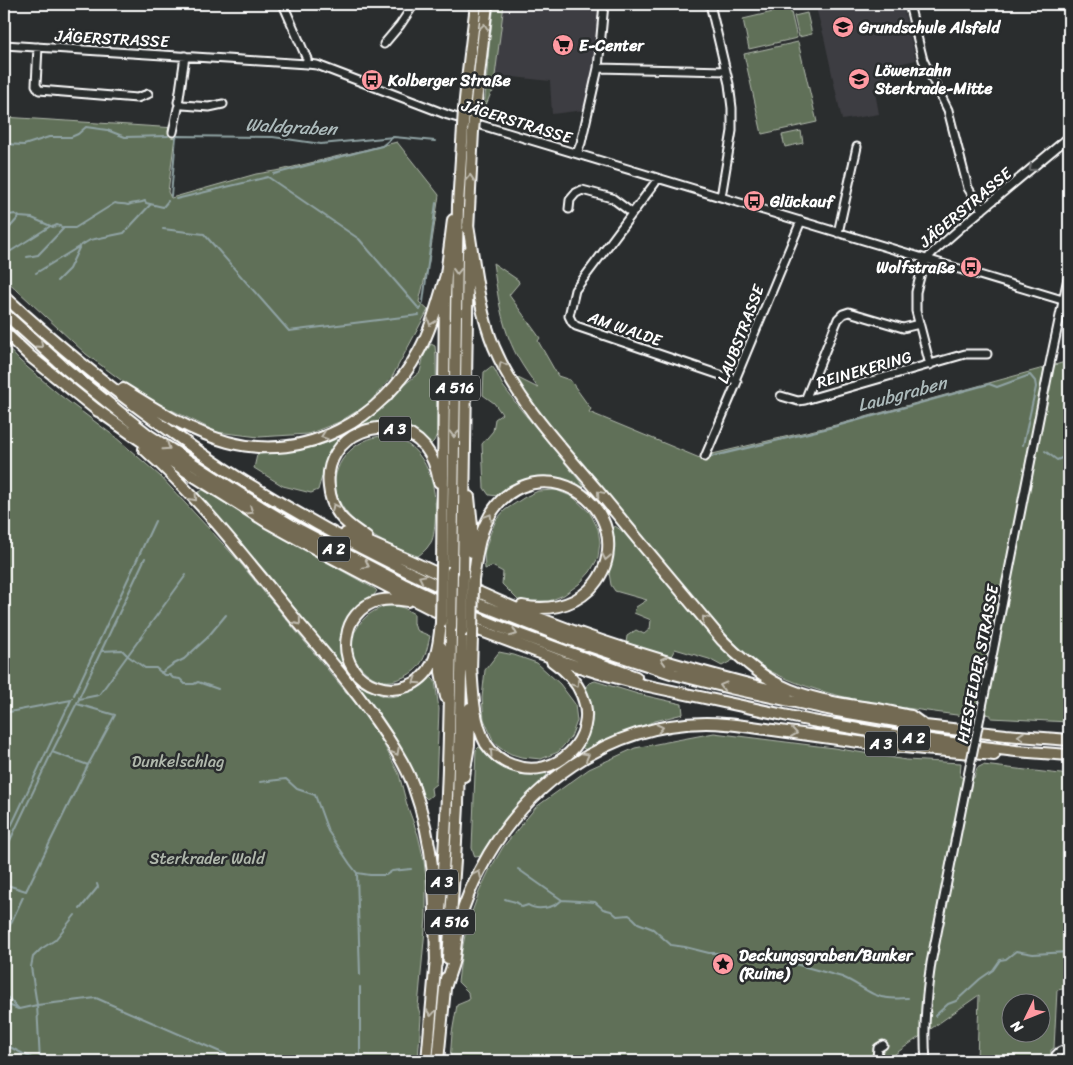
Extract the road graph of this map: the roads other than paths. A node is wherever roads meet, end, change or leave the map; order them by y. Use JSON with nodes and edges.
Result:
{"nodes":[{"id":1,"x":283,"y":4,"type":"edge"},
{"id":2,"x":414,"y":4,"type":"edge"},
{"id":3,"x":476,"y":4,"type":"edge"},
{"id":4,"x":487,"y":4,"type":"edge"},
{"id":5,"x":604,"y":4,"type":"edge"},
{"id":6,"x":710,"y":4,"type":"edge"},
{"id":7,"x":909,"y":4,"type":"edge"},
{"id":8,"x":384,"y":44,"type":"dead end"},
{"id":9,"x":4,"y":45,"type":"edge"},
{"id":10,"x":38,"y":47,"type":"junction"},
{"id":11,"x":185,"y":56,"type":"junction"},
{"id":12,"x":307,"y":64,"type":"junction"},
{"id":13,"x":598,"y":68,"type":"junction"},
{"id":14,"x":726,"y":70,"type":"junction"},
{"id":15,"x":148,"y":94,"type":"dead end"},
{"id":16,"x":180,"y":104,"type":"junction"},
{"id":17,"x":223,"y":104,"type":"dead end"},
{"id":18,"x":173,"y":132,"type":"dead end"},
{"id":19,"x":1069,"y":136,"type":"edge"},
{"id":20,"x":857,"y":147,"type":"dead end"},
{"id":21,"x":577,"y":154,"type":"junction"},
{"id":22,"x":657,"y":178,"type":"junction"},
{"id":23,"x":721,"y":197,"type":"junction"},
{"id":24,"x":458,"y":205,"type":"junction"},
{"id":25,"x":569,"y":209,"type":"dead end"},
{"id":26,"x":982,"y":210,"type":"junction"},
{"id":27,"x":632,"y":214,"type":"junction"},
{"id":28,"x":801,"y":222,"type":"junction"},
{"id":29,"x":468,"y":225,"type":"junction"},
{"id":30,"x":838,"y":233,"type":"junction"},
{"id":31,"x":926,"y":259,"type":"junction"},
{"id":32,"x":1069,"y":273,"type":"edge"},
{"id":33,"x":446,"y":276,"type":"junction"},
{"id":34,"x":4,"y":296,"type":"edge"},
{"id":35,"x":1066,"y":301,"type":"edge"},
{"id":36,"x":4,"y":313,"type":"edge"},
{"id":37,"x":919,"y":324,"type":"junction"},
{"id":38,"x":4,"y":332,"type":"edge"},
{"id":39,"x":986,"y":354,"type":"dead end"},
{"id":40,"x":930,"y":365,"type":"junction"},
{"id":41,"x":84,"y":366,"type":"junction"},
{"id":42,"x":735,"y":380,"type":"junction"},
{"id":43,"x":781,"y":396,"type":"dead end"},
{"id":44,"x":805,"y":400,"type":"junction"},
{"id":45,"x":93,"y":407,"type":"junction"},
{"id":46,"x":705,"y":457,"type":"dead end"},
{"id":47,"x":464,"y":463,"type":"junction"},
{"id":48,"x":442,"y":502,"type":"junction"},
{"id":49,"x":301,"y":515,"type":"junction"},
{"id":50,"x":384,"y":549,"type":"junction"},
{"id":51,"x":473,"y":580,"type":"junction"},
{"id":52,"x":497,"y":600,"type":"junction"},
{"id":53,"x":418,"y":603,"type":"junction"},
{"id":54,"x":446,"y":626,"type":"junction"},
{"id":55,"x":539,"y":652,"type":"junction"},
{"id":56,"x":472,"y":666,"type":"junction"},
{"id":57,"x":712,"y":699,"type":"junction"},
{"id":58,"x":450,"y":713,"type":"joint"},
{"id":59,"x":899,"y":714,"type":"junction"},
{"id":60,"x":925,"y":726,"type":"junction"},
{"id":61,"x":1069,"y":740,"type":"edge"},
{"id":62,"x":1016,"y":751,"type":"junction"},
{"id":63,"x":1069,"y":755,"type":"edge"},
{"id":64,"x":458,"y":805,"type":"junction"},
{"id":65,"x":436,"y":964,"type":"junction"},
{"id":66,"x":446,"y":985,"type":"junction"},
{"id":67,"x":882,"y":1045,"type":"dead end"},
{"id":68,"x":1069,"y":1047,"type":"edge"},
{"id":69,"x":1056,"y":1058,"type":"edge"},
{"id":70,"x":427,"y":1061,"type":"edge"},
{"id":71,"x":438,"y":1061,"type":"edge"},
{"id":72,"x":880,"y":1061,"type":"edge"},
{"id":73,"x":926,"y":1061,"type":"edge"}],
"edges":[{"from":1,"to":12,"type":"street"},
{"from":2,"to":8,"type":"street"},
{"from":3,"to":24,"type":"highway","number":"A 516","bridge":true},
{"from":29,"to":4,"type":"highway","number":"A 516","one_way":true,"bridge":true},
{"from":5,"to":13,"type":"street"},
{"from":6,"to":14,"type":"street"},
{"from":7,"to":26,"type":"street"},
{"from":9,"to":10,"type":"street","name":"JÄGERSTRASSE"},
{"from":10,"to":11,"type":"street","name":"JÄGERSTRASSE"},
{"from":10,"to":15,"type":"street","name":"JÄGERSTRASSE"},
{"from":11,"to":12,"type":"street","name":"JÄGERSTRASSE"},
{"from":11,"to":16,"type":"street","name":"JÄGERSTRASSE"},
{"from":12,"to":21,"type":"street","name":"JÄGERSTRASSE"},
{"from":13,"to":14,"type":"street"},
{"from":13,"to":21,"type":"street"},
{"from":14,"to":23,"type":"street"},
{"from":16,"to":17,"type":"street"},
{"from":16,"to":18,"type":"street","name":"JÄGERSTRASSE"},
{"from":19,"to":26,"type":"street","name":"JÄGERSTRASSE","one_way":true},
{"from":20,"to":30,"type":"street"},
{"from":21,"to":22,"type":"street","name":"JÄGERSTRASSE"},
{"from":22,"to":23,"type":"street","name":"JÄGERSTRASSE"},
{"from":22,"to":27,"type":"street","name":"AM WALDE"},
{"from":23,"to":28,"type":"street","name":"JÄGERSTRASSE"},
{"from":24,"to":33,"type":"highway"},
{"from":24,"to":54,"type":"highway","number":"A 516","one_way":true,"bridge":true},
{"from":25,"to":27,"type":"street"},
{"from":26,"to":31,"type":"street","name":"JÄGERSTRASSE"},
{"from":27,"to":42,"type":"street","name":"AM WALDE"},
{"from":28,"to":30,"type":"street","name":"JÄGERSTRASSE"},
{"from":28,"to":42,"type":"street","name":"LAUBSTRASSE"},
{"from":29,"to":47,"type":"highway","number":"A 516"},
{"from":59,"to":29,"type":"highway","one_way":true},
{"from":30,"to":31,"type":"street","name":"JÄGERSTRASSE"},
{"from":31,"to":35,"type":"street"},
{"from":31,"to":37,"type":"street","name":"REINEKERING"},
{"from":32,"to":35,"type":"street","name":"HIESFELDER STRASSE"},
{"from":33,"to":41,"type":"highway","one_way":true},
{"from":33,"to":48,"type":"highway"},
{"from":34,"to":41,"type":"highway","number":"A 2"},
{"from":35,"to":73,"type":"street","name":"HIESFELDER STRASSE","bridge":true},
{"from":36,"to":57,"type":"highway","number":"A 2","one_way":true},
{"from":37,"to":40,"type":"street","name":"REINEKERING"},
{"from":37,"to":44,"type":"street","name":"REINEKERING"},
{"from":38,"to":45,"type":"highway"},
{"from":39,"to":40,"type":"street","name":"REINEKERING"},
{"from":40,"to":44,"type":"street","name":"REINEKERING"},
{"from":41,"to":49,"type":"highway","number":"A 2"},
{"from":42,"to":46,"type":"street","name":"LAUBSTRASSE"},
{"from":43,"to":44,"type":"street","name":"REINEKERING"},
{"from":45,"to":53,"type":"highway","one_way":true},
{"from":45,"to":65,"type":"highway","one_way":true},
{"from":47,"to":51,"type":"highway"},
{"from":47,"to":64,"type":"highway","number":"A 516","bridge":true},
{"from":50,"to":48,"type":"highway","number":"A 3","one_way":true},
{"from":48,"to":54,"type":"highway","number":"A 3","bridge":true},
{"from":49,"to":50,"type":"highway"},
{"from":60,"to":49,"type":"highway","number":"A 2","one_way":true},
{"from":50,"to":52,"type":"highway"},
{"from":51,"to":52,"type":"highway","one_way":true},
{"from":51,"to":56,"type":"highway","bridge":true},
{"from":59,"to":52,"type":"highway","one_way":true},
{"from":54,"to":53,"type":"highway","one_way":true},
{"from":53,"to":55,"type":"highway"},
{"from":54,"to":58,"type":"highway","number":"A 516"},
{"from":55,"to":56,"type":"highway","one_way":true},
{"from":55,"to":57,"type":"highway"},
{"from":56,"to":64,"type":"highway"},
{"from":57,"to":62,"type":"highway","number":"A 2"},
{"from":58,"to":65,"type":"highway","number":"A 3"},
{"from":59,"to":60,"type":"highway"},
{"from":61,"to":60,"type":"highway","one_way":true},
{"from":62,"to":63,"type":"highway","number":"A 3"},
{"from":66,"to":62,"type":"highway","number":"A 3","one_way":true},
{"from":64,"to":66,"type":"highway","number":"A 516"},
{"from":65,"to":70,"type":"highway","number":"A 3","one_way":true},
{"from":66,"to":71,"type":"highway","number":"A 3"},
{"from":67,"to":72,"type":"street"},
{"from":68,"to":69,"type":"street"}]}
